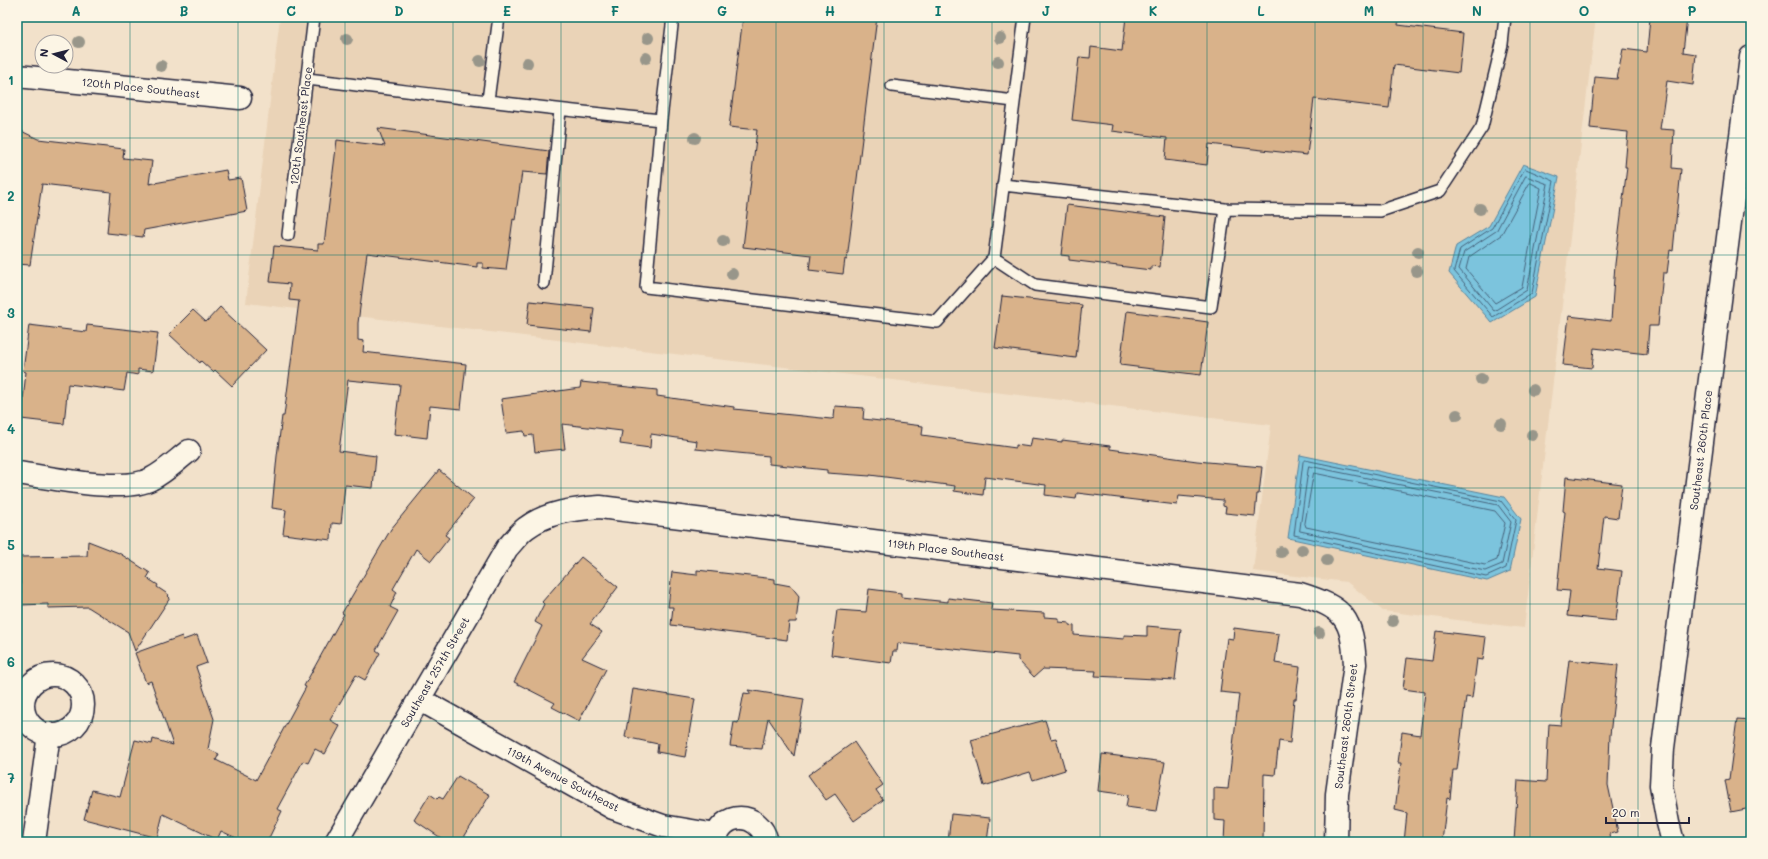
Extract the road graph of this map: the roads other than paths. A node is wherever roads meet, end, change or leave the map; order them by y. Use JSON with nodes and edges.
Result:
{"nodes":[{"id":1,"x":314,"y":17,"type":"edge"},
{"id":2,"x":499,"y":17,"type":"edge"},
{"id":3,"x":673,"y":17,"type":"edge"},
{"id":4,"x":1025,"y":17,"type":"edge"},
{"id":5,"x":1505,"y":17,"type":"edge"},
{"id":6,"x":1751,"y":57,"type":"edge"},
{"id":7,"x":17,"y":76,"type":"edge"},
{"id":8,"x":307,"y":79,"type":"junction"},
{"id":9,"x":892,"y":86,"type":"dead end"},
{"id":10,"x":240,"y":98,"type":"dead end"},
{"id":11,"x":488,"y":100,"type":"junction"},
{"id":12,"x":1014,"y":100,"type":"junction"},
{"id":13,"x":560,"y":110,"type":"junction"},
{"id":14,"x":662,"y":120,"type":"junction"},
{"id":15,"x":1744,"y":177,"type":"edge"},
{"id":16,"x":1003,"y":185,"type":"junction"},
{"id":17,"x":1224,"y":209,"type":"junction"},
{"id":18,"x":288,"y":235,"type":"dead end"},
{"id":19,"x":994,"y":258,"type":"junction"},
{"id":20,"x":544,"y":282,"type":"dead end"},
{"id":21,"x":188,"y":451,"type":"dead end"},
{"id":22,"x":17,"y":473,"type":"edge"},
{"id":23,"x":548,"y":517,"type":"joint"},
{"id":24,"x":1341,"y":613,"type":"joint"},
{"id":25,"x":419,"y":699,"type":"junction"},
{"id":26,"x":49,"y":734,"type":"dead end"},
{"id":27,"x":715,"y":838,"type":"edge"},
{"id":28,"x":34,"y":842,"type":"edge"},
{"id":29,"x":336,"y":842,"type":"edge"},
{"id":30,"x":767,"y":842,"type":"edge"},
{"id":31,"x":1336,"y":842,"type":"edge"},
{"id":32,"x":1673,"y":842,"type":"edge"}],
"edges":[{"from":1,"to":8,"type":"lane","name":"120th Southeast Place"},
{"from":2,"to":11,"type":"lane"},
{"from":3,"to":14,"type":"lane"},
{"from":4,"to":12,"type":"lane"},
{"from":5,"to":17,"type":"lane"},
{"from":6,"to":15,"type":"street","name":"Southeast 260th Place"},
{"from":7,"to":10,"type":"street","name":"120th Place Southeast"},
{"from":8,"to":11,"type":"lane"},
{"from":8,"to":18,"type":"lane","name":"120th Southeast Place"},
{"from":9,"to":12,"type":"lane"},
{"from":11,"to":13,"type":"lane"},
{"from":12,"to":16,"type":"lane"},
{"from":13,"to":14,"type":"lane"},
{"from":13,"to":20,"type":"lane"},
{"from":14,"to":19,"type":"lane"},
{"from":15,"to":32,"type":"street","name":"Southeast 260th Place"},
{"from":16,"to":17,"type":"lane"},
{"from":16,"to":19,"type":"lane"},
{"from":17,"to":19,"type":"lane"},
{"from":21,"to":22,"type":"street"},
{"from":23,"to":24,"type":"street","name":"119th Place Southeast"},
{"from":23,"to":25,"type":"street","name":"Southeast 257th Street"},
{"from":24,"to":31,"type":"street","name":"Southeast 260th Street"},
{"from":25,"to":27,"type":"street","name":"119th Avenue Southeast"},
{"from":25,"to":29,"type":"street","name":"Southeast 257th Street"},
{"from":26,"to":28,"type":"street"},
{"from":27,"to":30,"type":"street","name":"119th Avenue Southeast"}]}
